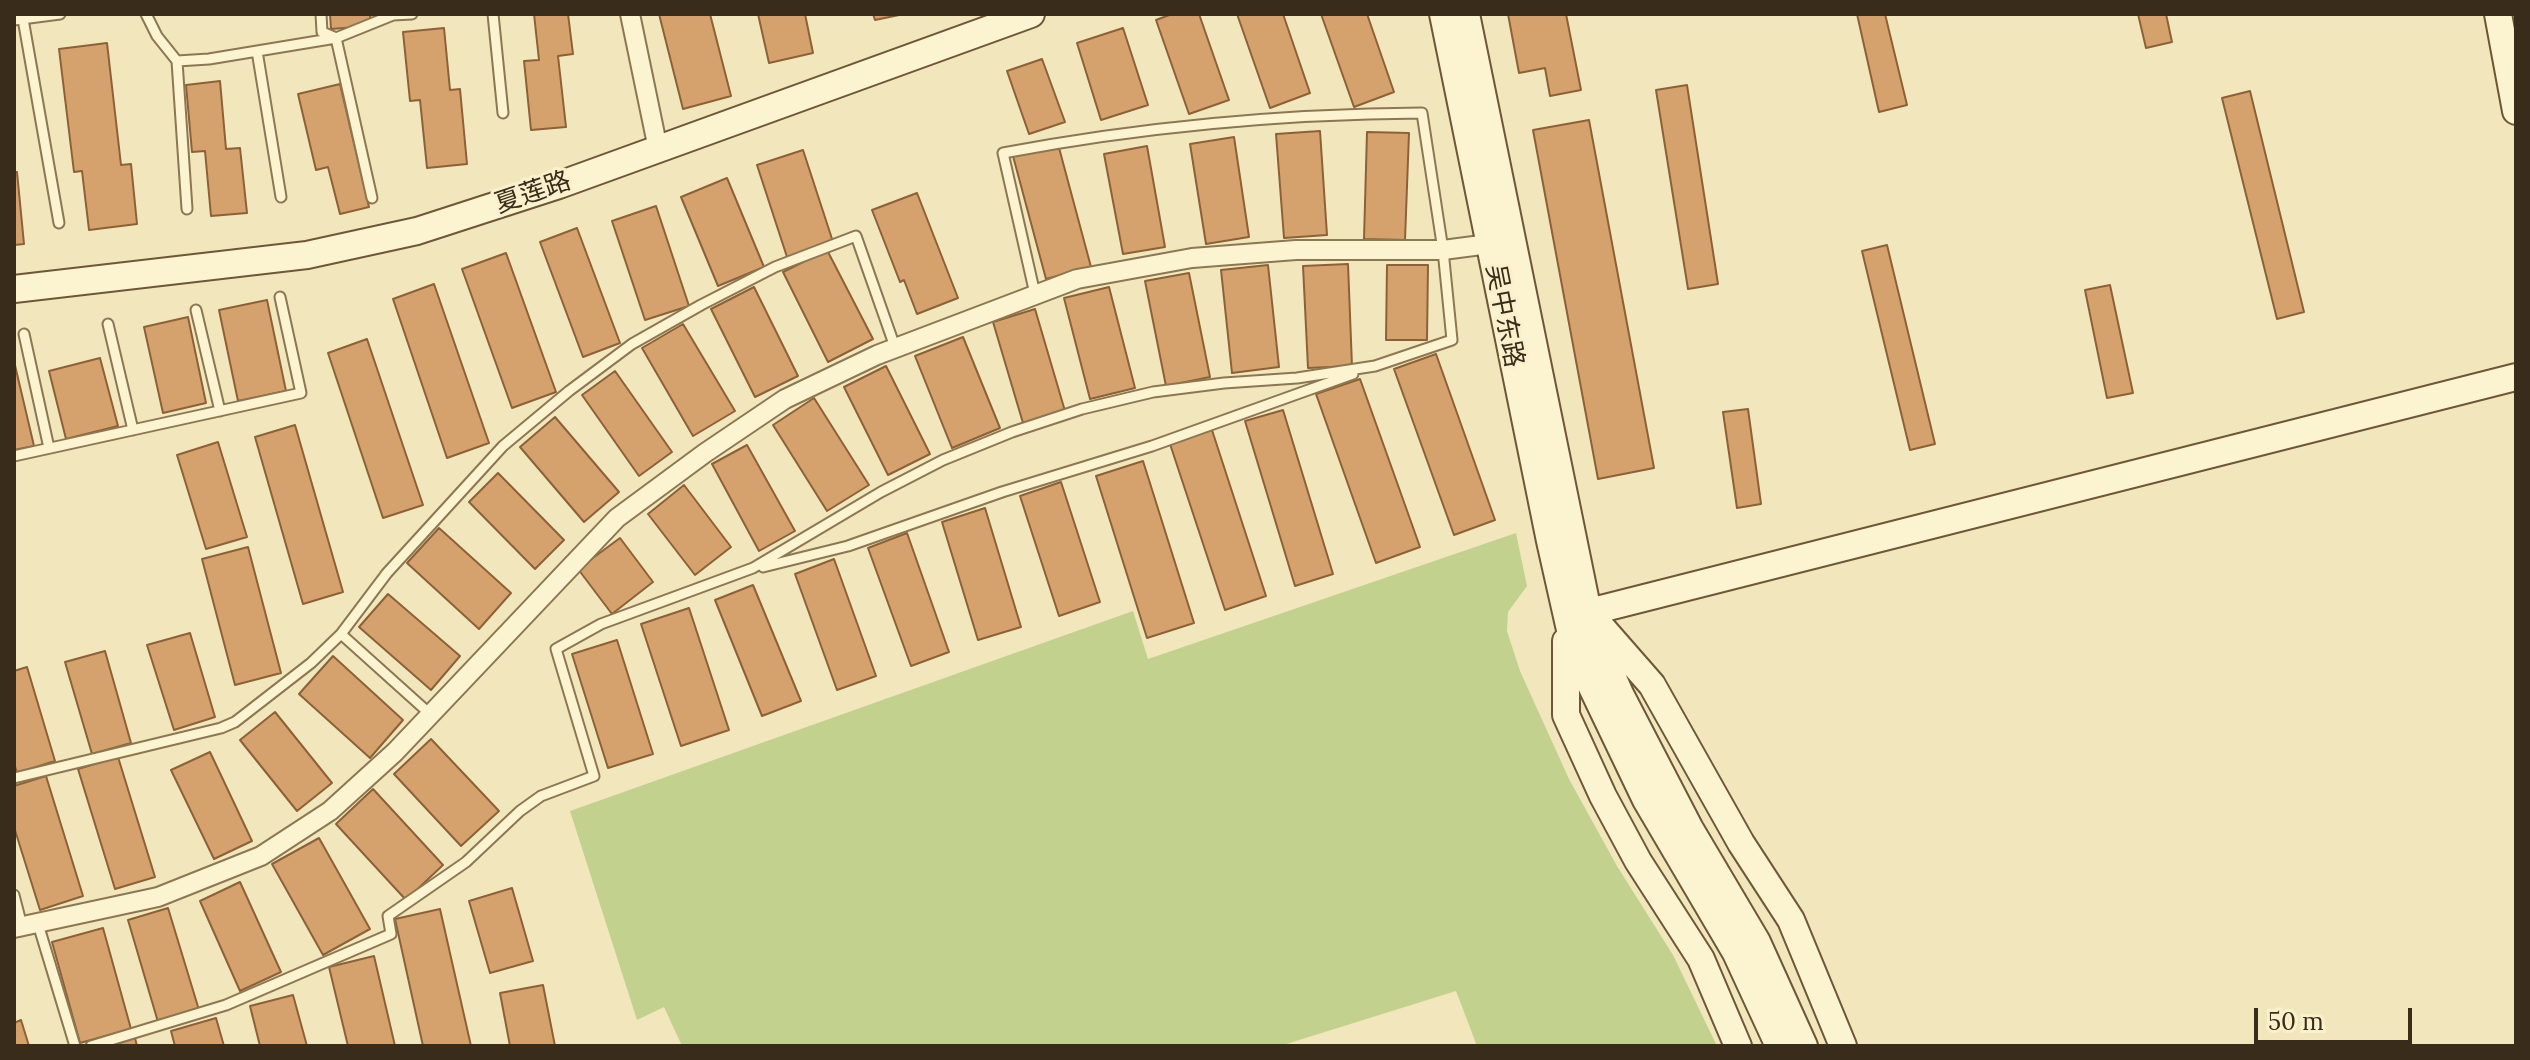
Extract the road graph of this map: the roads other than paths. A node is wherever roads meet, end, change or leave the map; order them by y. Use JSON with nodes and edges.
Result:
{"nodes":[{"id":1,"x":60,"y":14,"type":"edge"},
{"id":2,"x":146,"y":14,"type":"edge"},
{"id":3,"x":321,"y":14,"type":"edge"},
{"id":4,"x":393,"y":14,"type":"edge"},
{"id":5,"x":412,"y":14,"type":"edge"},
{"id":6,"x":493,"y":14,"type":"edge"},
{"id":7,"x":630,"y":14,"type":"edge"},
{"id":8,"x":1031,"y":14,"type":"edge"},
{"id":9,"x":1443,"y":14,"type":"edge"},
{"id":10,"x":1466,"y":14,"type":"edge"},
{"id":11,"x":2498,"y":14,"type":"edge"},
{"id":12,"x":18,"y":19,"type":"edge"},
{"id":13,"x":336,"y":38,"type":"junction"},
{"id":14,"x":257,"y":51,"type":"junction"},
{"id":15,"x":177,"y":61,"type":"junction"},
{"id":16,"x":2516,"y":111,"type":"edge"},
{"id":17,"x":503,"y":113,"type":"dead end"},
{"id":18,"x":658,"y":149,"type":"junction"},
{"id":19,"x":281,"y":197,"type":"dead end"},
{"id":20,"x":372,"y":198,"type":"dead end"},
{"id":21,"x":187,"y":209,"type":"dead end"},
{"id":22,"x":59,"y":223,"type":"dead end"},
{"id":23,"x":1489,"y":244,"type":"junction"},
{"id":24,"x":1443,"y":250,"type":"junction"},
{"id":25,"x":14,"y":289,"type":"edge"},
{"id":26,"x":1035,"y":294,"type":"junction"},
{"id":27,"x":280,"y":297,"type":"dead end"},
{"id":28,"x":196,"y":310,"type":"dead end"},
{"id":29,"x":108,"y":324,"type":"dead end"},
{"id":30,"x":24,"y":334,"type":"dead end"},
{"id":31,"x":895,"y":347,"type":"junction"},
{"id":32,"x":1375,"y":366,"type":"junction"},
{"id":33,"x":2516,"y":377,"type":"edge"},
{"id":34,"x":220,"y":411,"type":"junction"},
{"id":35,"x":133,"y":430,"type":"junction"},
{"id":36,"x":49,"y":448,"type":"junction"},
{"id":37,"x":14,"y":456,"type":"edge"},
{"id":38,"x":753,"y":568,"type":"junction"},
{"id":39,"x":1577,"y":615,"type":"junction"},
{"id":40,"x":341,"y":634,"type":"junction"},
{"id":41,"x":430,"y":714,"type":"junction"},
{"id":42,"x":14,"y":778,"type":"edge"},
{"id":43,"x":14,"y":895,"type":"edge"},
{"id":44,"x":25,"y":926,"type":"edge"},
{"id":45,"x":1747,"y":948,"type":"junction"},
{"id":46,"x":75,"y":1046,"type":"edge"},
{"id":47,"x":91,"y":1046,"type":"edge"},
{"id":48,"x":1738,"y":1046,"type":"edge"},
{"id":49,"x":1779,"y":1046,"type":"edge"},
{"id":50,"x":1804,"y":1046,"type":"edge"},
{"id":51,"x":1843,"y":1046,"type":"edge"}],
"edges":[{"from":1,"to":12,"type":"lane"},
{"from":2,"to":15,"type":"lane"},
{"from":3,"to":13,"type":"lane"},
{"from":4,"to":5,"type":"lane"},
{"from":4,"to":13,"type":"lane"},
{"from":6,"to":17,"type":"lane"},
{"from":7,"to":18,"type":"street"},
{"from":8,"to":18,"type":"main road","name":"夏莲路"},
{"from":9,"to":23,"type":"main road","name":"吴中东路"},
{"from":10,"to":39,"type":"main road","name":"吴中东路"},
{"from":11,"to":16,"type":"main road"},
{"from":12,"to":22,"type":"lane"},
{"from":13,"to":14,"type":"lane"},
{"from":13,"to":20,"type":"lane"},
{"from":14,"to":15,"type":"lane"},
{"from":14,"to":19,"type":"lane"},
{"from":15,"to":21,"type":"lane"},
{"from":18,"to":25,"type":"main road","name":"夏莲路"},
{"from":23,"to":24,"type":"street"},
{"from":23,"to":39,"type":"main road","name":"吴中东路"},
{"from":24,"to":26,"type":"street"},
{"from":24,"to":26,"type":"lane"},
{"from":24,"to":32,"type":"lane"},
{"from":26,"to":31,"type":"street"},
{"from":27,"to":34,"type":"lane"},
{"from":28,"to":34,"type":"lane"},
{"from":29,"to":35,"type":"lane"},
{"from":30,"to":36,"type":"lane"},
{"from":31,"to":40,"type":"lane"},
{"from":31,"to":41,"type":"street"},
{"from":32,"to":38,"type":"lane"},
{"from":32,"to":38,"type":"lane"},
{"from":33,"to":39,"type":"main road"},
{"from":34,"to":35,"type":"lane"},
{"from":35,"to":36,"type":"lane"},
{"from":36,"to":37,"type":"lane"},
{"from":38,"to":47,"type":"lane"},
{"from":39,"to":45,"type":"main road"},
{"from":39,"to":48,"type":"main road"},
{"from":39,"to":51,"type":"main road"},
{"from":40,"to":41,"type":"lane"},
{"from":40,"to":42,"type":"lane"},
{"from":41,"to":44,"type":"street"},
{"from":43,"to":44,"type":"lane"},
{"from":44,"to":46,"type":"lane"},
{"from":45,"to":49,"type":"main road"},
{"from":45,"to":50,"type":"main road"}]}
